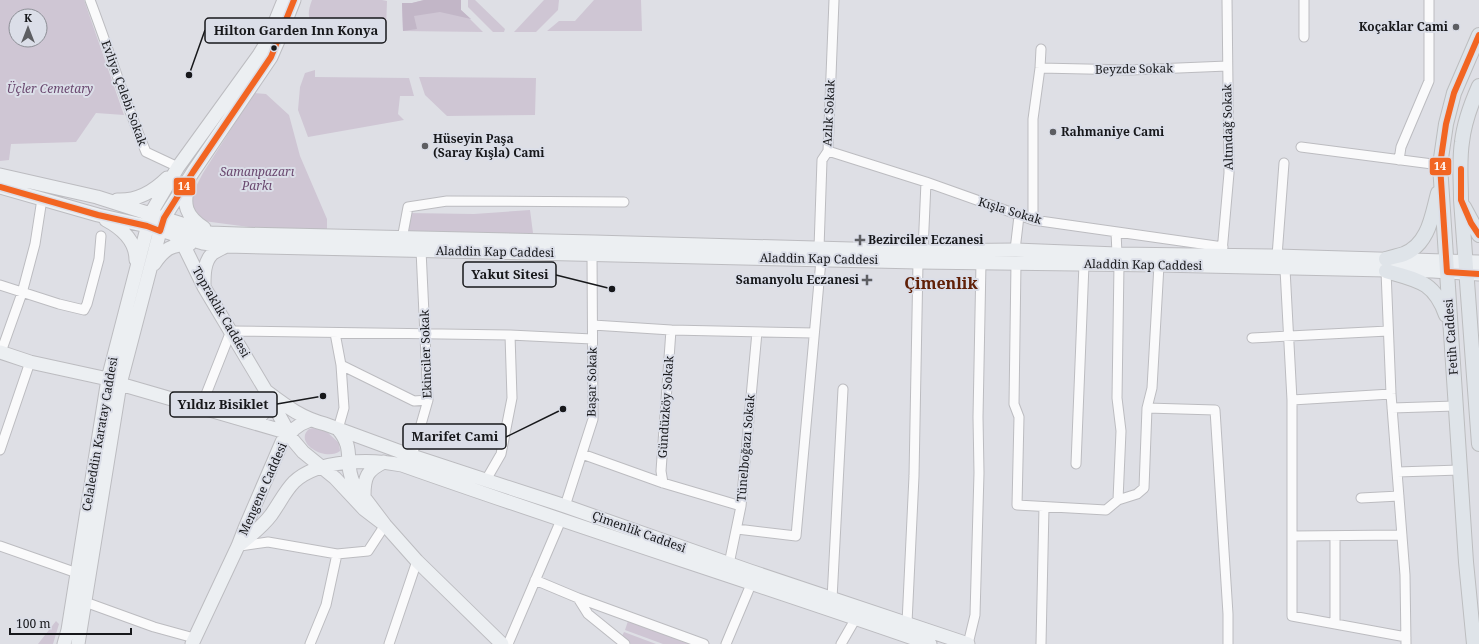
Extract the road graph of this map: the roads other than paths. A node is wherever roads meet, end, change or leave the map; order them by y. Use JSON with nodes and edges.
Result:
{"nodes":[{"id":1,"x":90,"y":0,"type":"edge"},
{"id":2,"x":284,"y":0,"type":"edge"},
{"id":3,"x":294,"y":0,"type":"edge"},
{"id":4,"x":834,"y":0,"type":"edge"},
{"id":5,"x":1227,"y":0,"type":"edge"},
{"id":6,"x":1304,"y":0,"type":"edge"},
{"id":7,"x":1429,"y":0,"type":"edge"},
{"id":8,"x":1479,"y":35,"type":"edge"},
{"id":9,"x":1304,"y":37,"type":"dead end"},
{"id":10,"x":1041,"y":49,"type":"dead end"},
{"id":11,"x":1227,"y":66,"type":"junction"},
{"id":12,"x":1040,"y":68,"type":"junction"},
{"id":13,"x":1479,"y":86,"type":"edge"},
{"id":14,"x":1301,"y":147,"type":"dead end"},
{"id":15,"x":828,"y":150,"type":"junction"},
{"id":16,"x":1399,"y":160,"type":"junction"},
{"id":17,"x":1284,"y":163,"type":"dead end"},
{"id":18,"x":178,"y":167,"type":"junction"},
{"id":19,"x":193,"y":172,"type":"junction"},
{"id":20,"x":1440,"y":172,"type":"junction"},
{"id":21,"x":0,"y":175,"type":"edge"},
{"id":22,"x":926,"y":182,"type":"junction"},
{"id":23,"x":0,"y":187,"type":"edge"},
{"id":24,"x":97,"y":197,"type":"junction"},
{"id":25,"x":42,"y":199,"type":"junction"},
{"id":26,"x":1461,"y":200,"type":"junction"},
{"id":27,"x":624,"y":202,"type":"dead end"},
{"id":28,"x":98,"y":215,"type":"junction"},
{"id":29,"x":1019,"y":216,"type":"junction"},
{"id":30,"x":149,"y":220,"type":"junction"},
{"id":31,"x":1033,"y":220,"type":"junction"},
{"id":32,"x":162,"y":224,"type":"junction"},
{"id":33,"x":1116,"y":232,"type":"junction"},
{"id":34,"x":1479,"y":235,"type":"edge"},
{"id":35,"x":101,"y":236,"type":"dead end"},
{"id":36,"x":207,"y":238,"type":"junction"},
{"id":37,"x":402,"y":238,"type":"junction"},
{"id":38,"x":179,"y":239,"type":"junction"},
{"id":39,"x":226,"y":246,"type":"junction"},
{"id":40,"x":593,"y":248,"type":"junction"},
{"id":41,"x":421,"y":250,"type":"junction"},
{"id":42,"x":1015,"y":250,"type":"junction"},
{"id":43,"x":1222,"y":251,"type":"junction"},
{"id":44,"x":820,"y":254,"type":"junction"},
{"id":45,"x":1277,"y":256,"type":"junction"},
{"id":46,"x":921,"y":257,"type":"junction"},
{"id":47,"x":1118,"y":259,"type":"junction"},
{"id":48,"x":981,"y":262,"type":"junction"},
{"id":49,"x":1016,"y":263,"type":"junction"},
{"id":50,"x":1084,"y":264,"type":"junction"},
{"id":51,"x":1159,"y":265,"type":"junction"},
{"id":52,"x":1386,"y":265,"type":"junction"},
{"id":53,"x":136,"y":266,"type":"junction"},
{"id":54,"x":1447,"y":266,"type":"junction"},
{"id":55,"x":1285,"y":268,"type":"junction"},
{"id":56,"x":1472,"y":268,"type":"edge"},
{"id":57,"x":149,"y":270,"type":"junction"},
{"id":58,"x":0,"y":285,"type":"edge"},
{"id":59,"x":204,"y":287,"type":"junction"},
{"id":60,"x":22,"y":293,"type":"junction"},
{"id":61,"x":1479,"y":319,"type":"edge"},
{"id":62,"x":593,"y":325,"type":"junction"},
{"id":63,"x":1450,"y":328,"type":"junction"},
{"id":64,"x":671,"y":330,"type":"junction"},
{"id":65,"x":231,"y":331,"type":"junction"},
{"id":66,"x":1388,"y":331,"type":"junction"},
{"id":67,"x":757,"y":332,"type":"junction"},
{"id":68,"x":335,"y":333,"type":"junction"},
{"id":69,"x":814,"y":333,"type":"junction"},
{"id":70,"x":425,"y":334,"type":"junction"},
{"id":71,"x":510,"y":335,"type":"junction"},
{"id":72,"x":1288,"y":337,"type":"junction"},
{"id":73,"x":1252,"y":338,"type":"dead end"},
{"id":74,"x":592,"y":339,"type":"junction"},
{"id":75,"x":1472,"y":340,"type":"junction"},
{"id":76,"x":0,"y":352,"type":"edge"},
{"id":77,"x":30,"y":362,"type":"junction"},
{"id":78,"x":341,"y":365,"type":"junction"},
{"id":79,"x":108,"y":379,"type":"junction"},
{"id":80,"x":120,"y":384,"type":"junction"},
{"id":81,"x":843,"y":389,"type":"dead end"},
{"id":82,"x":266,"y":391,"type":"junction"},
{"id":83,"x":1391,"y":394,"type":"junction"},
{"id":84,"x":428,"y":400,"type":"junction"},
{"id":85,"x":1292,"y":400,"type":"junction"},
{"id":86,"x":1455,"y":406,"type":"junction"},
{"id":87,"x":201,"y":407,"type":"junction"},
{"id":88,"x":1146,"y":408,"type":"junction"},
{"id":89,"x":1392,"y":408,"type":"junction"},
{"id":90,"x":310,"y":420,"type":"junction"},
{"id":91,"x":251,"y":422,"type":"junction"},
{"id":92,"x":338,"y":430,"type":"junction"},
{"id":93,"x":289,"y":433,"type":"junction"},
{"id":94,"x":1479,"y":444,"type":"edge"},
{"id":95,"x":0,"y":450,"type":"edge"},
{"id":96,"x":582,"y":454,"type":"junction"},
{"id":97,"x":412,"y":456,"type":"junction"},
{"id":98,"x":348,"y":462,"type":"junction"},
{"id":99,"x":384,"y":462,"type":"junction"},
{"id":100,"x":1076,"y":464,"type":"dead end"},
{"id":101,"x":323,"y":467,"type":"junction"},
{"id":102,"x":1460,"y":470,"type":"junction"},
{"id":103,"x":1397,"y":472,"type":"junction"},
{"id":104,"x":486,"y":480,"type":"junction"},
{"id":105,"x":663,"y":483,"type":"junction"},
{"id":106,"x":364,"y":496,"type":"junction"},
{"id":107,"x":1399,"y":496,"type":"junction"},
{"id":108,"x":1361,"y":498,"type":"dead end"},
{"id":109,"x":1118,"y":500,"type":"junction"},
{"id":110,"x":566,"y":506,"type":"junction"},
{"id":111,"x":741,"y":506,"type":"junction"},
{"id":112,"x":1044,"y":507,"type":"junction"},
{"id":113,"x":561,"y":520,"type":"junction"},
{"id":114,"x":385,"y":525,"type":"junction"},
{"id":115,"x":737,"y":529,"type":"junction"},
{"id":116,"x":1293,"y":536,"type":"junction"},
{"id":117,"x":1402,"y":536,"type":"junction"},
{"id":118,"x":1335,"y":537,"type":"junction"},
{"id":119,"x":0,"y":546,"type":"edge"},
{"id":120,"x":238,"y":546,"type":"junction"},
{"id":121,"x":337,"y":554,"type":"junction"},
{"id":122,"x":417,"y":561,"type":"junction"},
{"id":123,"x":729,"y":564,"type":"junction"},
{"id":124,"x":77,"y":573,"type":"junction"},
{"id":125,"x":535,"y":580,"type":"junction"},
{"id":126,"x":752,"y":582,"type":"junction"},
{"id":127,"x":578,"y":598,"type":"junction"},
{"id":128,"x":832,"y":599,"type":"junction"},
{"id":129,"x":85,"y":602,"type":"junction"},
{"id":130,"x":856,"y":618,"type":"junction"},
{"id":131,"x":907,"y":623,"type":"junction"},
{"id":132,"x":1335,"y":624,"type":"junction"},
{"id":133,"x":193,"y":641,"type":"edge"},
{"id":134,"x":1406,"y":641,"type":"edge"},
{"id":135,"x":64,"y":644,"type":"edge"},
{"id":136,"x":78,"y":644,"type":"edge"},
{"id":137,"x":310,"y":644,"type":"edge"},
{"id":138,"x":389,"y":644,"type":"edge"},
{"id":139,"x":502,"y":644,"type":"edge"},
{"id":140,"x":508,"y":644,"type":"edge"},
{"id":141,"x":625,"y":644,"type":"edge"},
{"id":142,"x":704,"y":644,"type":"edge"},
{"id":143,"x":726,"y":644,"type":"edge"},
{"id":144,"x":841,"y":644,"type":"edge"},
{"id":145,"x":930,"y":644,"type":"edge"},
{"id":146,"x":968,"y":644,"type":"edge"},
{"id":147,"x":1041,"y":644,"type":"edge"},
{"id":148,"x":1228,"y":644,"type":"edge"},
{"id":149,"x":1474,"y":644,"type":"edge"}],
"edges":[{"from":1,"to":18,"type":"street","name":"Evliya Çelebi Sokak"},
{"from":2,"to":18,"type":"street","name":"Celaleddin Karatay Caddesi"},
{"from":3,"to":19,"type":"street","name":"Celaleddin Karatay Caddesi"},
{"from":4,"to":15,"type":"street","name":"Azlık Sokak"},
{"from":5,"to":11,"type":"street","name":"Altındağ Sokak"},
{"from":6,"to":9,"type":"street"},
{"from":7,"to":16,"type":"street"},
{"from":8,"to":20,"type":"main road","name":"Fetih Caddesi"},
{"from":10,"to":12,"type":"street"},
{"from":11,"to":12,"type":"street","name":"Beyzde Sokak"},
{"from":11,"to":43,"type":"street","name":"Altındağ Sokak"},
{"from":12,"to":31,"type":"street"},
{"from":13,"to":26,"type":"main road","name":"Fetih Caddesi"},
{"from":14,"to":16,"type":"street"},
{"from":15,"to":22,"type":"street","name":"Kışla Sokak"},
{"from":15,"to":44,"type":"street","name":"Azlık Sokak"},
{"from":16,"to":20,"type":"street"},
{"from":17,"to":45,"type":"street"},
{"from":18,"to":24,"type":"street"},
{"from":18,"to":30,"type":"street","name":"Celaleddin Karatay Caddesi"},
{"from":19,"to":32,"type":"street","name":"Celaleddin Karatay Caddesi"},
{"from":19,"to":36,"type":"street"},
{"from":20,"to":52,"type":"main road"},
{"from":20,"to":54,"type":"main road","name":"Fetih Caddesi"},
{"from":21,"to":24,"type":"street"},
{"from":22,"to":29,"type":"street","name":"Kışla Sokak"},
{"from":22,"to":46,"type":"street"},
{"from":23,"to":25,"type":"street"},
{"from":24,"to":30,"type":"street"},
{"from":25,"to":28,"type":"street"},
{"from":25,"to":60,"type":"street"},
{"from":26,"to":34,"type":"main road"},
{"from":26,"to":56,"type":"main road","name":"Fetih Caddesi"},
{"from":27,"to":37,"type":"street"},
{"from":28,"to":30,"type":"street"},
{"from":28,"to":53,"type":"street"},
{"from":29,"to":31,"type":"street","name":"Kışla Sokak"},
{"from":29,"to":42,"type":"street"},
{"from":30,"to":32,"type":"street"},
{"from":30,"to":53,"type":"street","name":"Celaleddin Karatay Caddesi"},
{"from":31,"to":33,"type":"street","name":"Kışla Sokak"},
{"from":32,"to":36,"type":"street","name":"Aladdin Kap Caddesi"},
{"from":32,"to":38,"type":"street","name":"Aladdin Kap Caddesi"},
{"from":32,"to":57,"type":"street","name":"Celaleddin Karatay Caddesi"},
{"from":33,"to":43,"type":"street","name":"Kışla Sokak"},
{"from":33,"to":47,"type":"street"},
{"from":35,"to":60,"type":"street"},
{"from":36,"to":37,"type":"street","name":"Aladdin Kap Caddesi"},
{"from":36,"to":38,"type":"street","name":"Aladdin Kap Caddesi"},
{"from":36,"to":39,"type":"street","name":"Aladdin Kap Caddesi"},
{"from":37,"to":40,"type":"street","name":"Aladdin Kap Caddesi"},
{"from":38,"to":57,"type":"street"},
{"from":38,"to":59,"type":"street","name":"Topraklık Caddesi"},
{"from":39,"to":41,"type":"street","name":"Aladdin Kap Caddesi"},
{"from":39,"to":59,"type":"street"},
{"from":40,"to":41,"type":"street","name":"Aladdin Kap Caddesi"},
{"from":40,"to":44,"type":"street","name":"Aladdin Kap Caddesi"},
{"from":40,"to":62,"type":"street","name":"Başar Sokak"},
{"from":41,"to":70,"type":"street","name":"Ekinciler Sokak"},
{"from":42,"to":46,"type":"street","name":"Aladdin Kap Caddesi"},
{"from":42,"to":47,"type":"street","name":"Aladdin Kap Caddesi"},
{"from":43,"to":45,"type":"street","name":"Aladdin Kap Caddesi"},
{"from":43,"to":47,"type":"street","name":"Aladdin Kap Caddesi"},
{"from":44,"to":46,"type":"street","name":"Aladdin Kap Caddesi"},
{"from":44,"to":69,"type":"street","name":"Azlık Sokak"},
{"from":45,"to":52,"type":"street","name":"Aladdin Kap Caddesi"},
{"from":46,"to":48,"type":"street","name":"Aladdin Kap Caddesi"},
{"from":46,"to":131,"type":"street"},
{"from":47,"to":50,"type":"street","name":"Aladdin Kap Caddesi"},
{"from":47,"to":51,"type":"street","name":"Aladdin Kap Caddesi"},
{"from":47,"to":109,"type":"street"},
{"from":48,"to":49,"type":"street","name":"Aladdin Kap Caddesi"},
{"from":48,"to":146,"type":"street"},
{"from":49,"to":50,"type":"street","name":"Aladdin Kap Caddesi"},
{"from":49,"to":112,"type":"street"},
{"from":50,"to":100,"type":"street"},
{"from":51,"to":55,"type":"street","name":"Aladdin Kap Caddesi"},
{"from":51,"to":88,"type":"street"},
{"from":52,"to":54,"type":"street","name":"Aladdin Kap Caddesi"},
{"from":52,"to":55,"type":"street","name":"Aladdin Kap Caddesi"},
{"from":52,"to":63,"type":"main road"},
{"from":52,"to":66,"type":"street"},
{"from":53,"to":79,"type":"street","name":"Celaleddin Karatay Caddesi"},
{"from":54,"to":56,"type":"street","name":"Aladdin Kap Caddesi"},
{"from":54,"to":63,"type":"main road","name":"Fetih Caddesi"},
{"from":55,"to":72,"type":"street"},
{"from":56,"to":75,"type":"main road","name":"Fetih Caddesi"},
{"from":57,"to":80,"type":"street","name":"Celaleddin Karatay Caddesi"},
{"from":58,"to":60,"type":"street"},
{"from":59,"to":65,"type":"street","name":"Topraklık Caddesi"},
{"from":60,"to":76,"type":"street"},
{"from":61,"to":75,"type":"main road"},
{"from":62,"to":64,"type":"street"},
{"from":62,"to":74,"type":"street","name":"Başar Sokak"},
{"from":63,"to":86,"type":"main road","name":"Fetih Caddesi"},
{"from":64,"to":67,"type":"street"},
{"from":64,"to":105,"type":"street","name":"Gündüzköy Sokak"},
{"from":65,"to":68,"type":"street"},
{"from":65,"to":82,"type":"street","name":"Topraklık Caddesi"},
{"from":65,"to":87,"type":"street"},
{"from":66,"to":72,"type":"street"},
{"from":66,"to":83,"type":"street"},
{"from":67,"to":69,"type":"street"},
{"from":67,"to":111,"type":"street","name":"Tünelboğazı Sokak"},
{"from":68,"to":70,"type":"street"},
{"from":68,"to":78,"type":"street"},
{"from":69,"to":115,"type":"street","name":"Azlık Sokak"},
{"from":70,"to":71,"type":"street"},
{"from":70,"to":84,"type":"street","name":"Ekinciler Sokak"},
{"from":71,"to":74,"type":"street"},
{"from":71,"to":104,"type":"street"},
{"from":72,"to":73,"type":"street"},
{"from":72,"to":85,"type":"street"},
{"from":74,"to":96,"type":"street","name":"Başar Sokak"},
{"from":75,"to":94,"type":"main road","name":"Fetih Caddesi"},
{"from":76,"to":77,"type":"street"},
{"from":77,"to":79,"type":"street"},
{"from":77,"to":95,"type":"street"},
{"from":78,"to":84,"type":"street"},
{"from":78,"to":92,"type":"street"},
{"from":79,"to":124,"type":"street","name":"Celaleddin Karatay Caddesi"},
{"from":80,"to":87,"type":"street"},
{"from":80,"to":129,"type":"street","name":"Celaleddin Karatay Caddesi"},
{"from":81,"to":128,"type":"street"},
{"from":82,"to":90,"type":"street","name":"Topraklık Caddesi"},
{"from":82,"to":91,"type":"street"},
{"from":82,"to":93,"type":"street","name":"Topraklık Caddesi"},
{"from":83,"to":85,"type":"street"},
{"from":83,"to":89,"type":"street"},
{"from":84,"to":97,"type":"street","name":"Ekinciler Sokak"},
{"from":85,"to":116,"type":"street"},
{"from":86,"to":89,"type":"street"},
{"from":86,"to":102,"type":"main road","name":"Fetih Caddesi"},
{"from":87,"to":91,"type":"street"},
{"from":88,"to":109,"type":"street"},
{"from":88,"to":148,"type":"street"},
{"from":89,"to":103,"type":"street"},
{"from":90,"to":92,"type":"street","name":"Çimenlik Caddesi"},
{"from":90,"to":93,"type":"street","name":"Mengene Caddesi"},
{"from":91,"to":93,"type":"street"},
{"from":92,"to":97,"type":"street","name":"Çimenlik Caddesi"},
{"from":92,"to":98,"type":"street"},
{"from":93,"to":101,"type":"street","name":"Topraklık Caddesi"},
{"from":93,"to":120,"type":"street","name":"Mengene Caddesi"},
{"from":96,"to":105,"type":"street"},
{"from":96,"to":110,"type":"street","name":"Başar Sokak"},
{"from":97,"to":104,"type":"street","name":"Çimenlik Caddesi"},
{"from":98,"to":99,"type":"street","name":"Çimenlik Caddesi"},
{"from":98,"to":101,"type":"street","name":"Çimenlik Caddesi"},
{"from":98,"to":106,"type":"street"},
{"from":99,"to":106,"type":"street"},
{"from":99,"to":113,"type":"street","name":"Çimenlik Caddesi"},
{"from":101,"to":114,"type":"street","name":"Topraklık Caddesi"},
{"from":101,"to":120,"type":"street","name":"Mengene Caddesi"},
{"from":102,"to":103,"type":"street"},
{"from":102,"to":149,"type":"main road","name":"Fetih Caddesi"},
{"from":103,"to":107,"type":"street"},
{"from":104,"to":110,"type":"street","name":"Çimenlik Caddesi"},
{"from":105,"to":111,"type":"street"},
{"from":106,"to":114,"type":"street"},
{"from":107,"to":108,"type":"street"},
{"from":107,"to":117,"type":"street"},
{"from":109,"to":112,"type":"street"},
{"from":110,"to":123,"type":"street","name":"Çimenlik Caddesi"},
{"from":111,"to":115,"type":"street","name":"Tünelboğazı Sokak"},
{"from":112,"to":147,"type":"street"},
{"from":113,"to":125,"type":"street"},
{"from":113,"to":126,"type":"street","name":"Çimenlik Caddesi"},
{"from":114,"to":121,"type":"street"},
{"from":114,"to":122,"type":"street"},
{"from":115,"to":123,"type":"street","name":"Tünelboğazı Sokak"},
{"from":116,"to":118,"type":"street"},
{"from":116,"to":132,"type":"street"},
{"from":117,"to":118,"type":"street"},
{"from":117,"to":134,"type":"street"},
{"from":118,"to":132,"type":"street"},
{"from":119,"to":124,"type":"street"},
{"from":120,"to":121,"type":"street"},
{"from":120,"to":133,"type":"street","name":"Mengene Caddesi"},
{"from":121,"to":137,"type":"street"},
{"from":122,"to":138,"type":"street"},
{"from":122,"to":139,"type":"street"},
{"from":123,"to":128,"type":"street","name":"Çimenlik Caddesi"},
{"from":124,"to":135,"type":"street","name":"Celaleddin Karatay Caddesi"},
{"from":125,"to":127,"type":"street"},
{"from":125,"to":140,"type":"street"},
{"from":126,"to":130,"type":"street","name":"Çimenlik Caddesi"},
{"from":126,"to":143,"type":"street"},
{"from":127,"to":141,"type":"street"},
{"from":127,"to":142,"type":"street"},
{"from":128,"to":131,"type":"street","name":"Çimenlik Caddesi"},
{"from":129,"to":133,"type":"street"},
{"from":129,"to":136,"type":"street","name":"Celaleddin Karatay Caddesi"},
{"from":130,"to":144,"type":"street"},
{"from":130,"to":145,"type":"street","name":"Çimenlik Caddesi"},
{"from":131,"to":146,"type":"street","name":"Çimenlik Caddesi"},
{"from":132,"to":134,"type":"street"}]}
